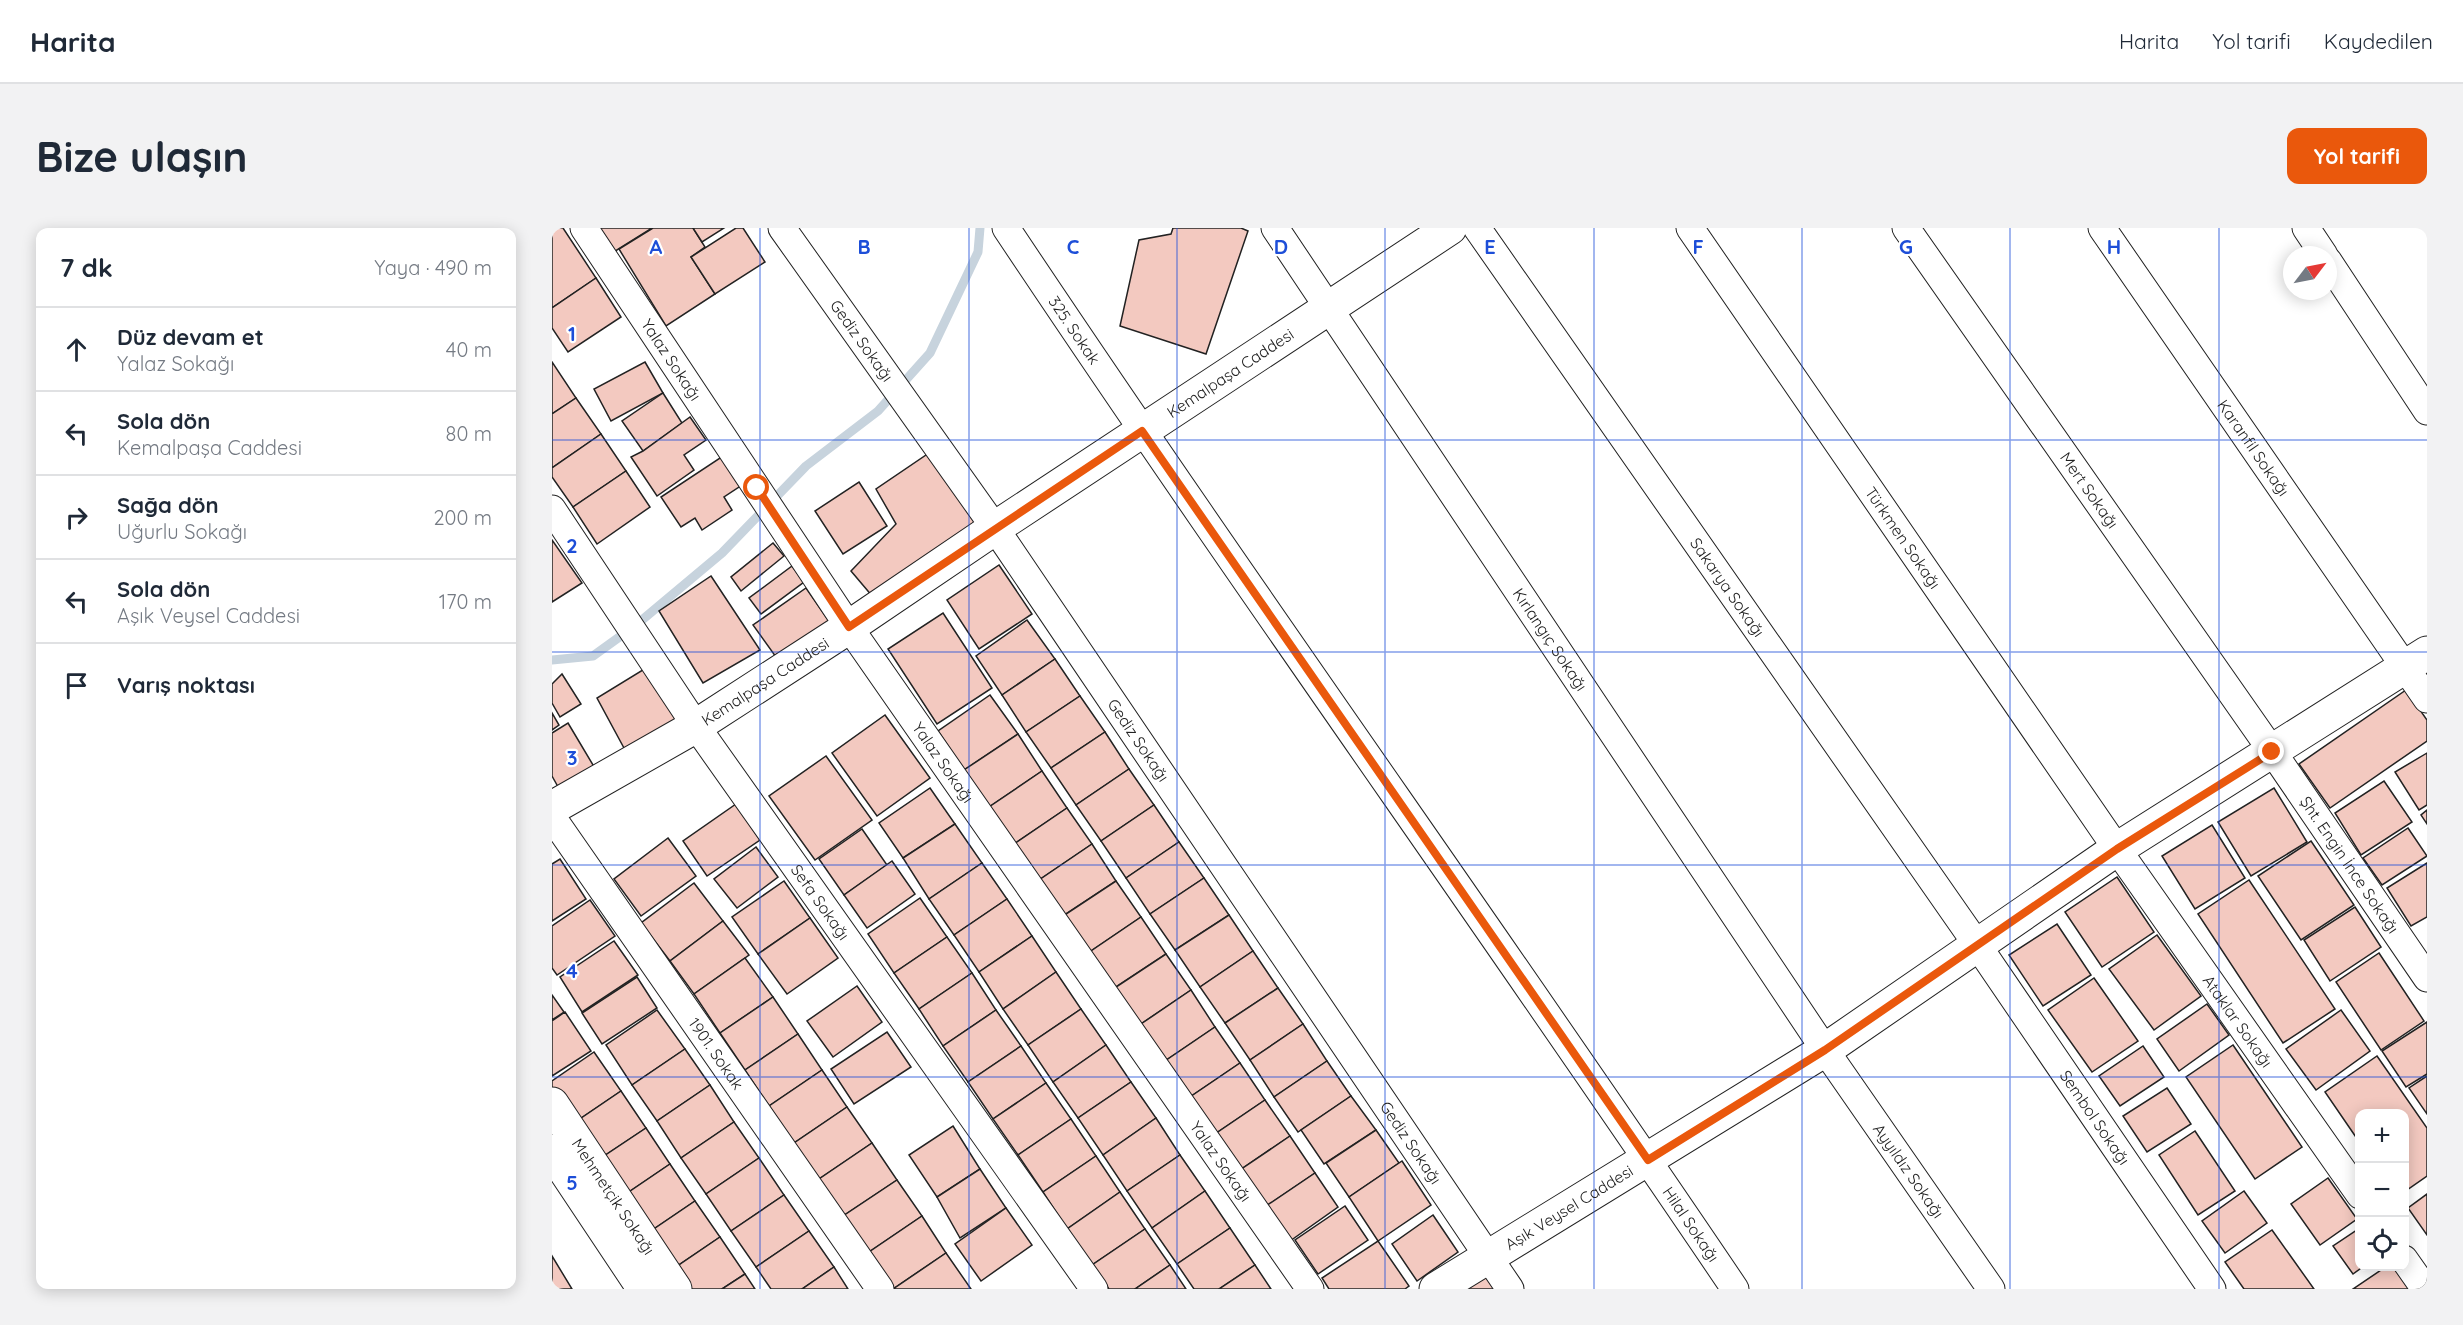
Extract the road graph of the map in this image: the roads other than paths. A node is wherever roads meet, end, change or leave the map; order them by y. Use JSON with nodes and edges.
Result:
{"nodes":[{"id":1,"x":584,"y":228,"type":"edge"},
{"id":2,"x":782,"y":228,"type":"edge"},
{"id":3,"x":1006,"y":228,"type":"edge"},
{"id":4,"x":1275,"y":228,"type":"edge"},
{"id":5,"x":1450,"y":228,"type":"edge"},
{"id":6,"x":1477,"y":228,"type":"edge"},
{"id":7,"x":1690,"y":228,"type":"edge"},
{"id":8,"x":1906,"y":228,"type":"edge"},
{"id":9,"x":2102,"y":228,"type":"edge"},
{"id":10,"x":2306,"y":228,"type":"edge"},
{"id":11,"x":2318,"y":246,"type":"edge"},
{"id":12,"x":2337,"y":275,"type":"edge"},
{"id":13,"x":1328,"y":308,"type":"junction"},
{"id":14,"x":2427,"y":411,"type":"edge"},
{"id":15,"x":1142,"y":431,"type":"junction"},
{"id":16,"x":552,"y":509,"type":"edge"},
{"id":17,"x":994,"y":528,"type":"junction"},
{"id":18,"x":849,"y":627,"type":"junction"},
{"id":19,"x":2416,"y":661,"type":"edge"},
{"id":20,"x":2427,"y":699,"type":"edge"},
{"id":21,"x":696,"y":726,"type":"junction"},
{"id":22,"x":2272,"y":752,"type":"junction"},
{"id":23,"x":552,"y":808,"type":"edge"},
{"id":24,"x":552,"y":817,"type":"edge"},
{"id":25,"x":2117,"y":849,"type":"junction"},
{"id":26,"x":1978,"y":946,"type":"junction"},
{"id":27,"x":2427,"y":978,"type":"edge"},
{"id":28,"x":1825,"y":1050,"type":"junction"},
{"id":29,"x":552,"y":1104,"type":"edge"},
{"id":30,"x":552,"y":1151,"type":"edge"},
{"id":31,"x":1648,"y":1160,"type":"junction"},
{"id":32,"x":2355,"y":1188,"type":"edge"},
{"id":33,"x":1488,"y":1257,"type":"junction"},
{"id":34,"x":2409,"y":1266,"type":"edge"},
{"id":35,"x":644,"y":1289,"type":"edge"},
{"id":36,"x":675,"y":1289,"type":"edge"},
{"id":37,"x":880,"y":1289,"type":"edge"},
{"id":38,"x":1094,"y":1289,"type":"edge"},
{"id":39,"x":1310,"y":1289,"type":"edge"},
{"id":40,"x":1436,"y":1289,"type":"edge"},
{"id":41,"x":1510,"y":1289,"type":"edge"},
{"id":42,"x":1735,"y":1289,"type":"edge"},
{"id":43,"x":1992,"y":1289,"type":"edge"},
{"id":44,"x":2212,"y":1289,"type":"edge"},
{"id":45,"x":2426,"y":1289,"type":"edge"}],
"edges":[{"from":1,"to":18,"type":"street","name":"Yalaz Sokağı"},
{"from":2,"to":17,"type":"street","name":"Gediz Sokağı"},
{"from":3,"to":15,"type":"street","name":"325. Sokak"},
{"from":4,"to":13,"type":"street","name":"Kırlangıç Sokağı"},
{"from":5,"to":13,"type":"main road","name":"Kemalpaşa Caddesi"},
{"from":6,"to":26,"type":"street","name":"Sakarya Sokağı"},
{"from":7,"to":25,"type":"street","name":"Türkmen Sokağı"},
{"from":8,"to":22,"type":"street","name":"Mert Sokağı"},
{"from":9,"to":19,"type":"street","name":"Karanfil Sokağı"},
{"from":10,"to":11,"type":"street"},
{"from":12,"to":14,"type":"street"},
{"from":13,"to":15,"type":"main road","name":"Kemalpaşa Caddesi"},
{"from":13,"to":28,"type":"street","name":"Kırlangıç Sokağı"},
{"from":15,"to":17,"type":"main road","name":"Kemalpaşa Caddesi"},
{"from":15,"to":31,"type":"street","name":"325. Sokak"},
{"from":16,"to":21,"type":"street","name":"Sefa Sokağı"},
{"from":17,"to":18,"type":"main road","name":"Kemalpaşa Caddesi"},
{"from":17,"to":33,"type":"street","name":"Gediz Sokağı"},
{"from":18,"to":21,"type":"main road","name":"Kemalpaşa Caddesi"},
{"from":18,"to":39,"type":"street","name":"Yalaz Sokağı"},
{"from":19,"to":20,"type":"street","name":"Karanfil Sokağı"},
{"from":19,"to":22,"type":"main road","name":"Aşık Veysel Caddesi"},
{"from":21,"to":23,"type":"main road","name":"Kemalpaşa Caddesi"},
{"from":21,"to":38,"type":"street","name":"Sefa Sokağı"},
{"from":22,"to":25,"type":"main road","name":"Aşık Veysel Caddesi"},
{"from":22,"to":27,"type":"street","name":"Şht. Engin İnce Sokağı"},
{"from":24,"to":37,"type":"street","name":"1901. Sokak"},
{"from":25,"to":26,"type":"main road","name":"Aşık Veysel Caddesi"},
{"from":25,"to":32,"type":"street","name":"Ataklar Sokağı"},
{"from":26,"to":28,"type":"main road","name":"Aşık Veysel Caddesi"},
{"from":26,"to":44,"type":"street","name":"Sembol Sokağı"},
{"from":28,"to":31,"type":"main road","name":"Aşık Veysel Caddesi"},
{"from":28,"to":43,"type":"street","name":"Ayyıldız Sokağı"},
{"from":29,"to":36,"type":"main road","name":"Mehmetçik Sokağı"},
{"from":30,"to":35,"type":"main road","name":"Mehmetçik Sokağı"},
{"from":31,"to":33,"type":"main road","name":"Aşık Veysel Caddesi"},
{"from":31,"to":42,"type":"street","name":"Hilal Sokağı"},
{"from":33,"to":40,"type":"main road","name":"Aşık Veysel Caddesi"},
{"from":33,"to":41,"type":"street","name":"Gediz Sokağı"},
{"from":34,"to":45,"type":"street"}]}
